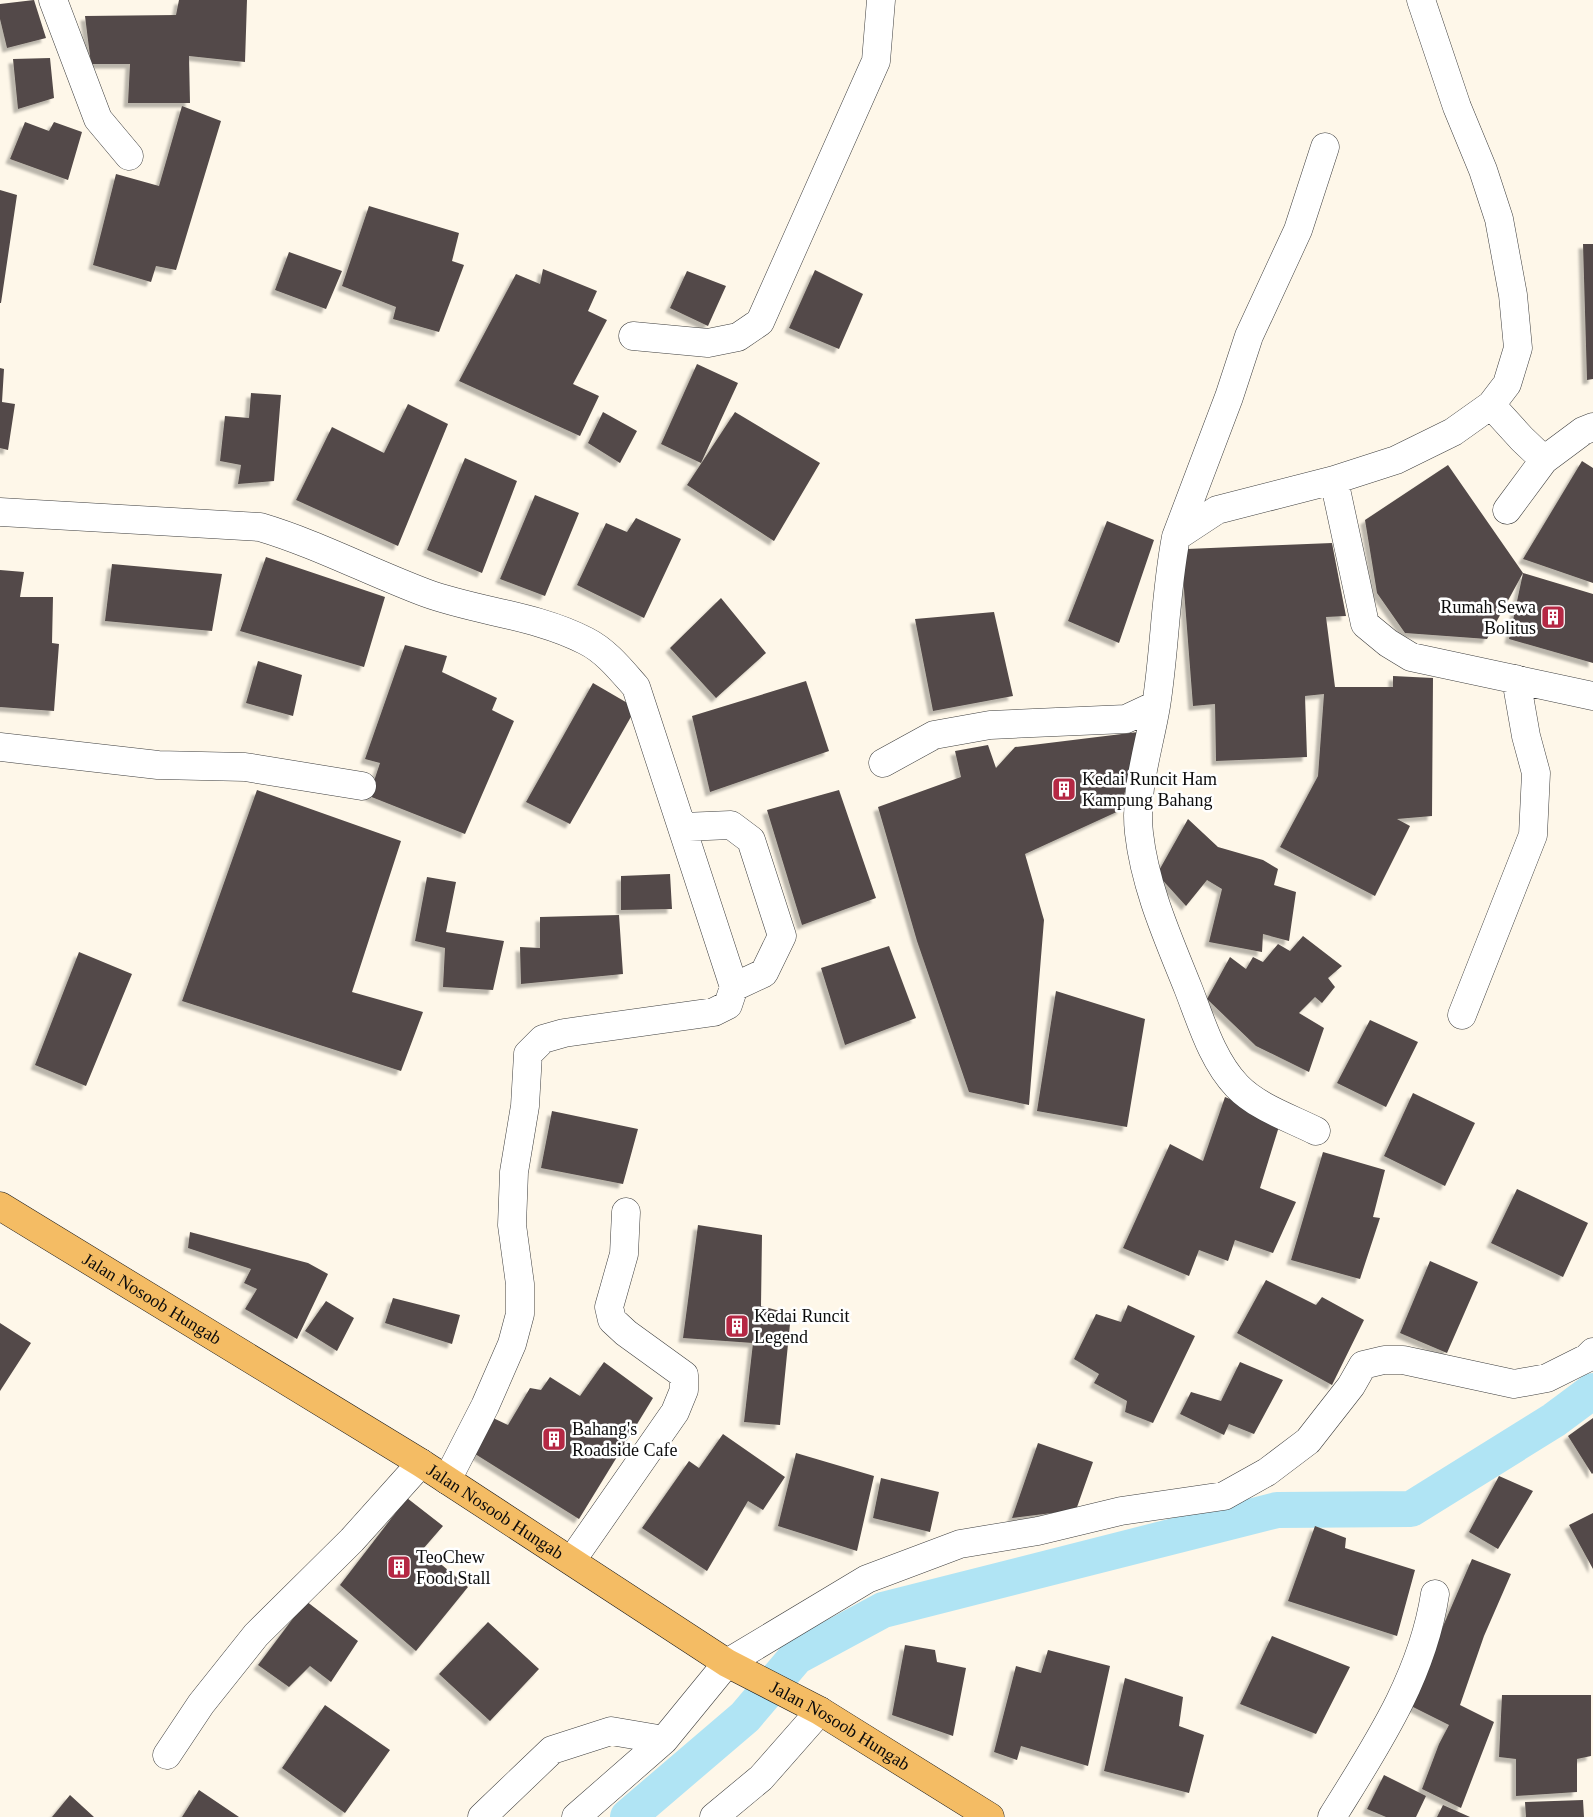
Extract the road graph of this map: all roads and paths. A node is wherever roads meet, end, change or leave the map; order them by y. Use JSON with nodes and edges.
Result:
{"nodes":[{"id":1,"x":53,"y":0,"type":"edge"},
{"id":2,"x":881,"y":0,"type":"edge"},
{"id":3,"x":1421,"y":0,"type":"edge"},
{"id":4,"x":1325,"y":147,"type":"dead end"},
{"id":5,"x":130,"y":156,"type":"dead end"},
{"id":6,"x":633,"y":336,"type":"dead end"},
{"id":7,"x":1491,"y":405,"type":"junction"},
{"id":8,"x":1593,"y":427,"type":"edge"},
{"id":9,"x":1544,"y":460,"type":"junction"},
{"id":10,"x":1334,"y":480,"type":"junction"},
{"id":11,"x":1507,"y":510,"type":"dead end"},
{"id":12,"x":0,"y":512,"type":"edge"},
{"id":13,"x":1176,"y":537,"type":"junction"},
{"id":14,"x":1516,"y":679,"type":"junction"},
{"id":15,"x":1593,"y":696,"type":"edge"},
{"id":16,"x":1156,"y":704,"type":"junction"},
{"id":17,"x":0,"y":747,"type":"edge"},
{"id":18,"x":883,"y":763,"type":"dead end"},
{"id":19,"x":362,"y":786,"type":"dead end"},
{"id":20,"x":683,"y":826,"type":"junction"},
{"id":21,"x":734,"y":987,"type":"junction"},
{"id":22,"x":1462,"y":1015,"type":"dead end"},
{"id":23,"x":1316,"y":1131,"type":"dead end"},
{"id":24,"x":0,"y":1206,"type":"edge"},
{"id":25,"x":626,"y":1212,"type":"dead end"},
{"id":26,"x":1593,"y":1352,"type":"edge"},
{"id":27,"x":420,"y":1463,"type":"junction"},
{"id":28,"x":447,"y":1480,"type":"junction"},
{"id":29,"x":572,"y":1560,"type":"junction"},
{"id":30,"x":1435,"y":1594,"type":"dead end"},
{"id":31,"x":727,"y":1663,"type":"junction"},
{"id":32,"x":813,"y":1708,"type":"junction"},
{"id":33,"x":664,"y":1740,"type":"junction"},
{"id":34,"x":167,"y":1755,"type":"dead end"},
{"id":35,"x":482,"y":1817,"type":"edge"},
{"id":36,"x":576,"y":1817,"type":"edge"},
{"id":37,"x":714,"y":1817,"type":"edge"},
{"id":38,"x":990,"y":1817,"type":"edge"},
{"id":39,"x":1332,"y":1817,"type":"edge"}],
"edges":[{"from":1,"to":5,"type":"street"},
{"from":2,"to":6,"type":"street"},
{"from":3,"to":7,"type":"street"},
{"from":4,"to":13,"type":"street"},
{"from":7,"to":9,"type":"street"},
{"from":7,"to":10,"type":"street"},
{"from":8,"to":9,"type":"street"},
{"from":9,"to":11,"type":"street"},
{"from":10,"to":13,"type":"street"},
{"from":10,"to":14,"type":"street"},
{"from":12,"to":20,"type":"street"},
{"from":13,"to":16,"type":"street"},
{"from":14,"to":15,"type":"street"},
{"from":14,"to":22,"type":"street"},
{"from":16,"to":18,"type":"street"},
{"from":16,"to":23,"type":"street"},
{"from":17,"to":19,"type":"street"},
{"from":20,"to":21,"type":"street"},
{"from":20,"to":21,"type":"street"},
{"from":21,"to":28,"type":"street"},
{"from":24,"to":27,"type":"main road","name":"Jalan Nosoob Hungab"},
{"from":25,"to":29,"type":"street"},
{"from":26,"to":31,"type":"street"},
{"from":27,"to":28,"type":"main road","name":"Jalan Nosoob Hungab"},
{"from":27,"to":34,"type":"street"},
{"from":28,"to":29,"type":"main road","name":"Jalan Nosoob Hungab"},
{"from":29,"to":31,"type":"main road","name":"Jalan Nosoob Hungab"},
{"from":30,"to":39,"type":"street"},
{"from":31,"to":32,"type":"main road","name":"Jalan Nosoob Hungab"},
{"from":31,"to":33,"type":"street"},
{"from":32,"to":37,"type":"street"},
{"from":32,"to":38,"type":"main road","name":"Jalan Nosoob Hungab"},
{"from":33,"to":35,"type":"street"},
{"from":33,"to":36,"type":"street"}]}
